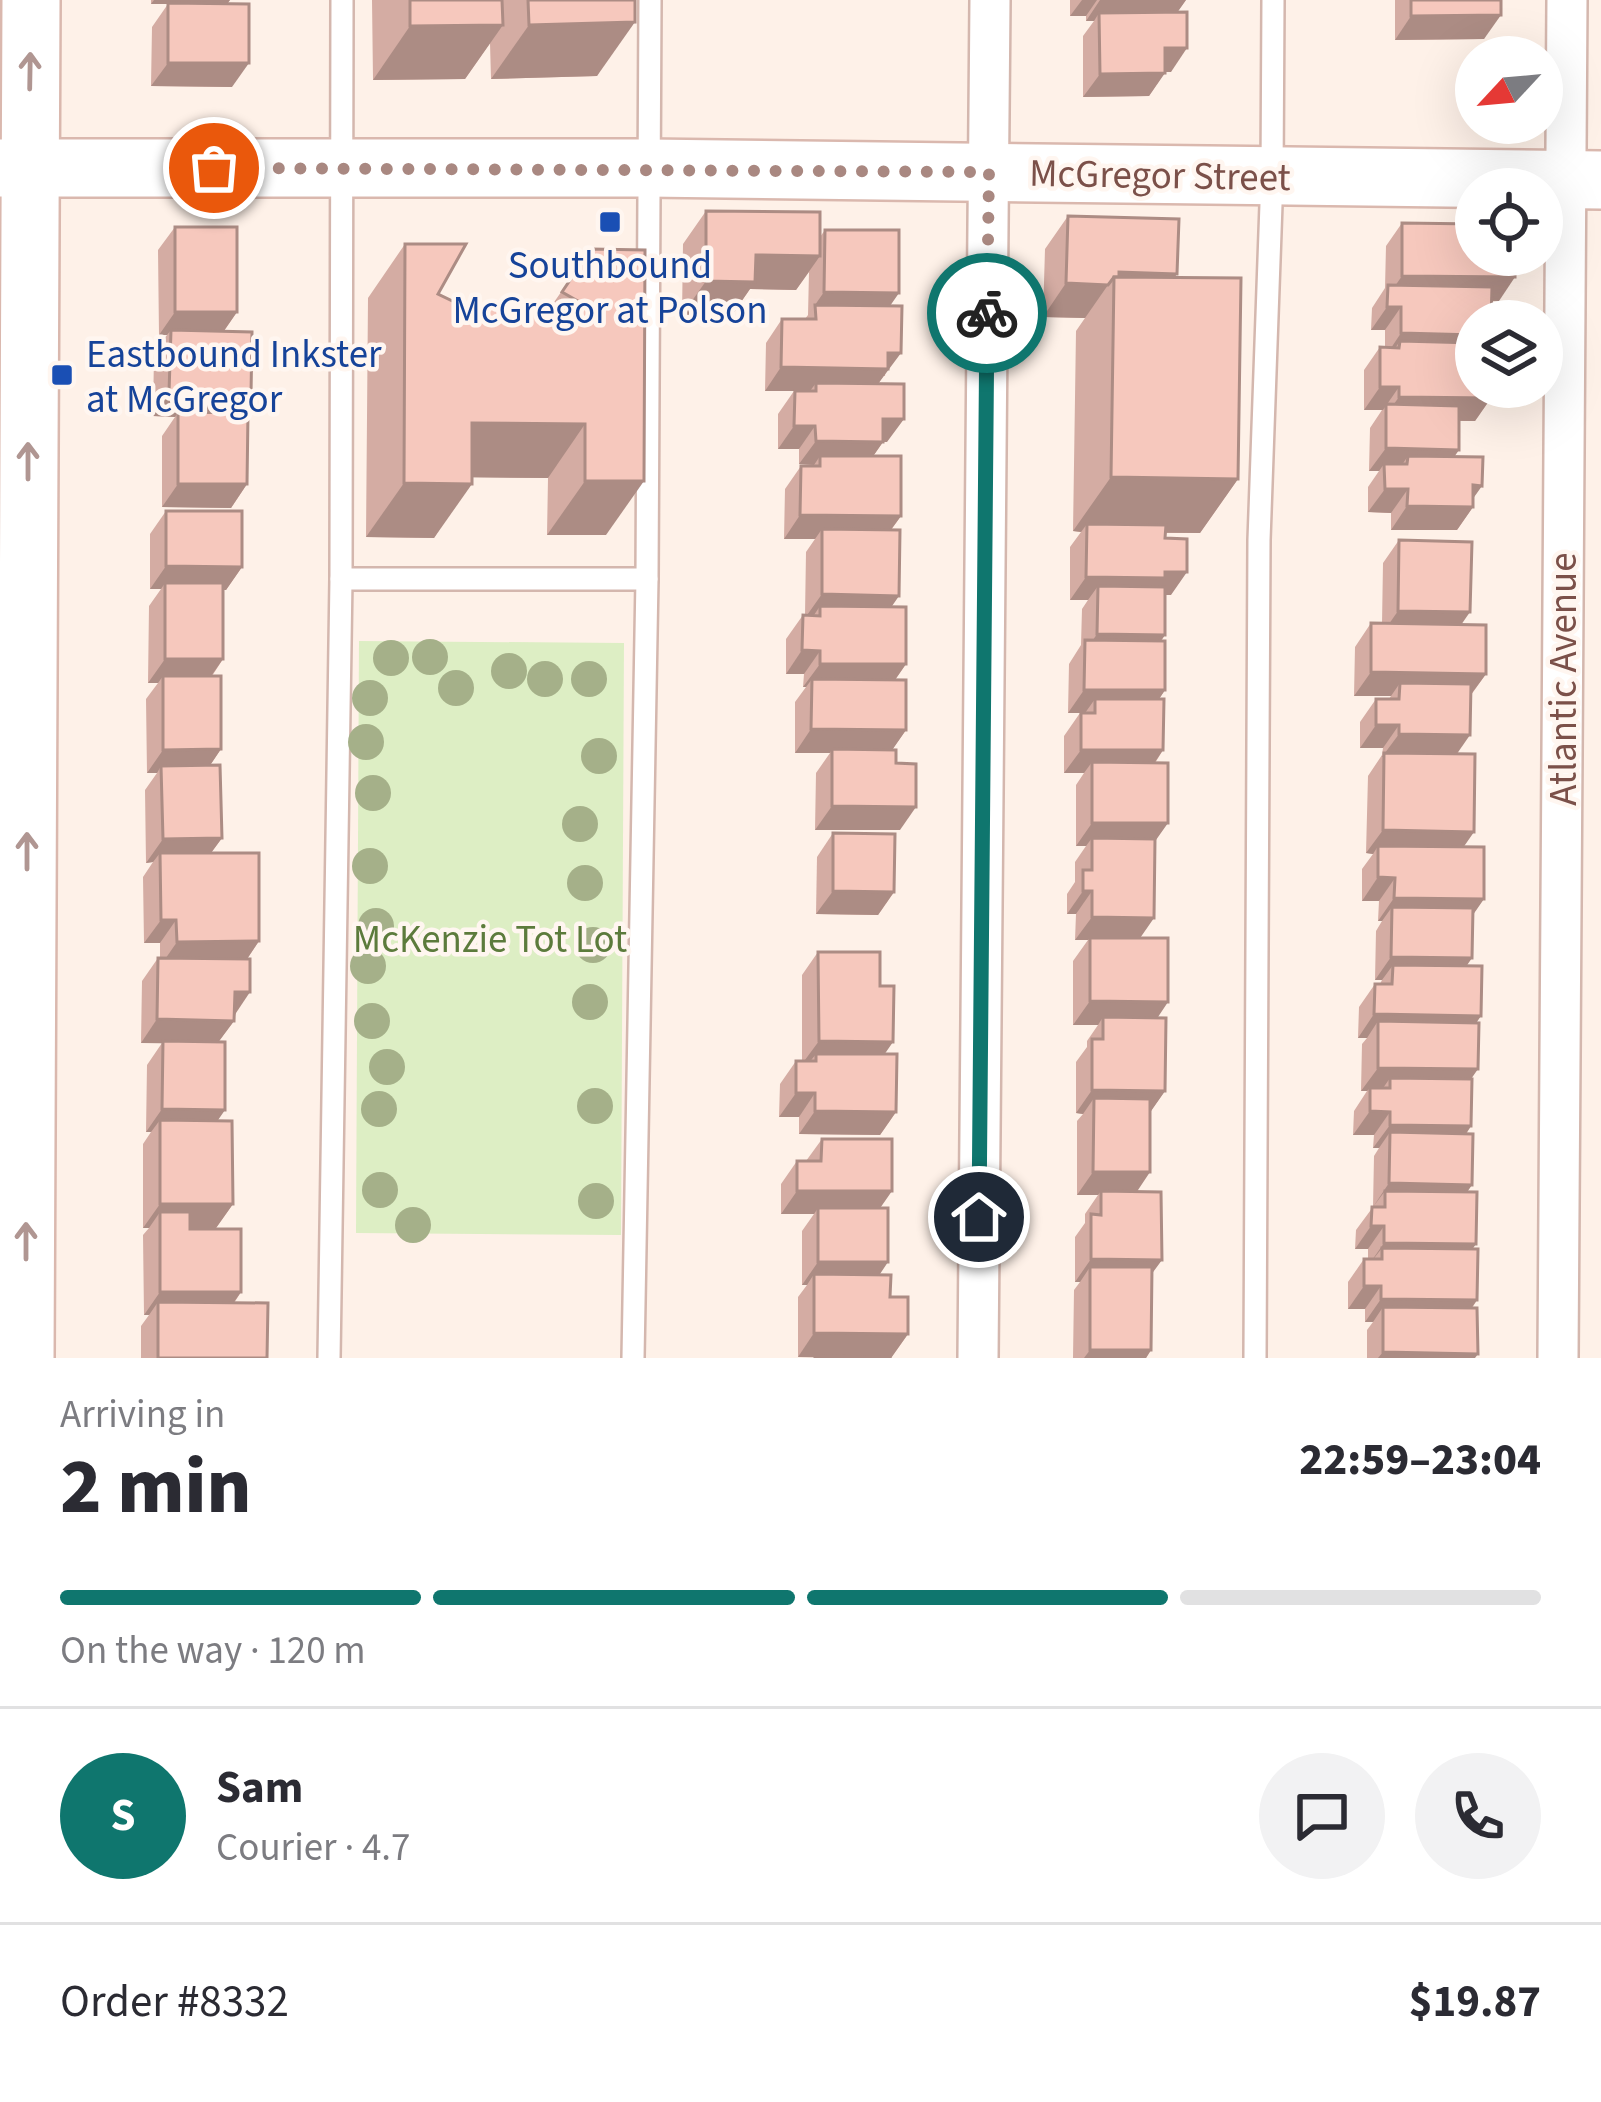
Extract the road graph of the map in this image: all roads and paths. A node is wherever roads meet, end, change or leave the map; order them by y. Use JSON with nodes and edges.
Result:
{"nodes":[{"id":1,"x":32,"y":0,"type":"edge"},
{"id":2,"x":343,"y":0,"type":"edge"},
{"id":3,"x":650,"y":0,"type":"edge"},
{"id":4,"x":990,"y":0,"type":"edge"},
{"id":5,"x":1273,"y":0,"type":"edge"},
{"id":6,"x":1568,"y":0,"type":"edge"},
{"id":7,"x":15,"y":168,"type":"edge"},
{"id":8,"x":341,"y":168,"type":"junction"},
{"id":9,"x":648,"y":168,"type":"junction"},
{"id":10,"x":989,"y":172,"type":"junction"},
{"id":11,"x":1272,"y":176,"type":"junction"},
{"id":12,"x":1583,"y":179,"type":"edge"},
{"id":13,"x":341,"y":579,"type":"junction"},
{"id":14,"x":647,"y":579,"type":"junction"},
{"id":15,"x":25,"y":1358,"type":"edge"},
{"id":16,"x":329,"y":1358,"type":"edge"},
{"id":17,"x":634,"y":1358,"type":"edge"},
{"id":18,"x":978,"y":1358,"type":"edge"},
{"id":19,"x":1255,"y":1358,"type":"edge"},
{"id":20,"x":1558,"y":1358,"type":"edge"}],
"edges":[{"from":7,"to":1,"type":"main road","one_way":true},
{"from":2,"to":8,"type":"lane"},
{"from":3,"to":9,"type":"lane"},
{"from":4,"to":10,"type":"street"},
{"from":5,"to":11,"type":"lane"},
{"from":6,"to":12,"type":"street","name":"Atlantic Avenue"},
{"from":7,"to":8,"type":"main road","name":"McGregor Street"},
{"from":15,"to":7,"type":"main road","one_way":true},
{"from":8,"to":9,"type":"main road","name":"McGregor Street"},
{"from":8,"to":13,"type":"lane"},
{"from":9,"to":10,"type":"main road","name":"McGregor Street"},
{"from":9,"to":14,"type":"lane"},
{"from":10,"to":11,"type":"main road","name":"McGregor Street"},
{"from":10,"to":18,"type":"street"},
{"from":11,"to":12,"type":"main road","name":"McGregor Street"},
{"from":11,"to":19,"type":"lane"},
{"from":12,"to":20,"type":"street","name":"Atlantic Avenue"},
{"from":13,"to":14,"type":"lane"},
{"from":13,"to":16,"type":"lane"},
{"from":14,"to":17,"type":"lane"}]}
